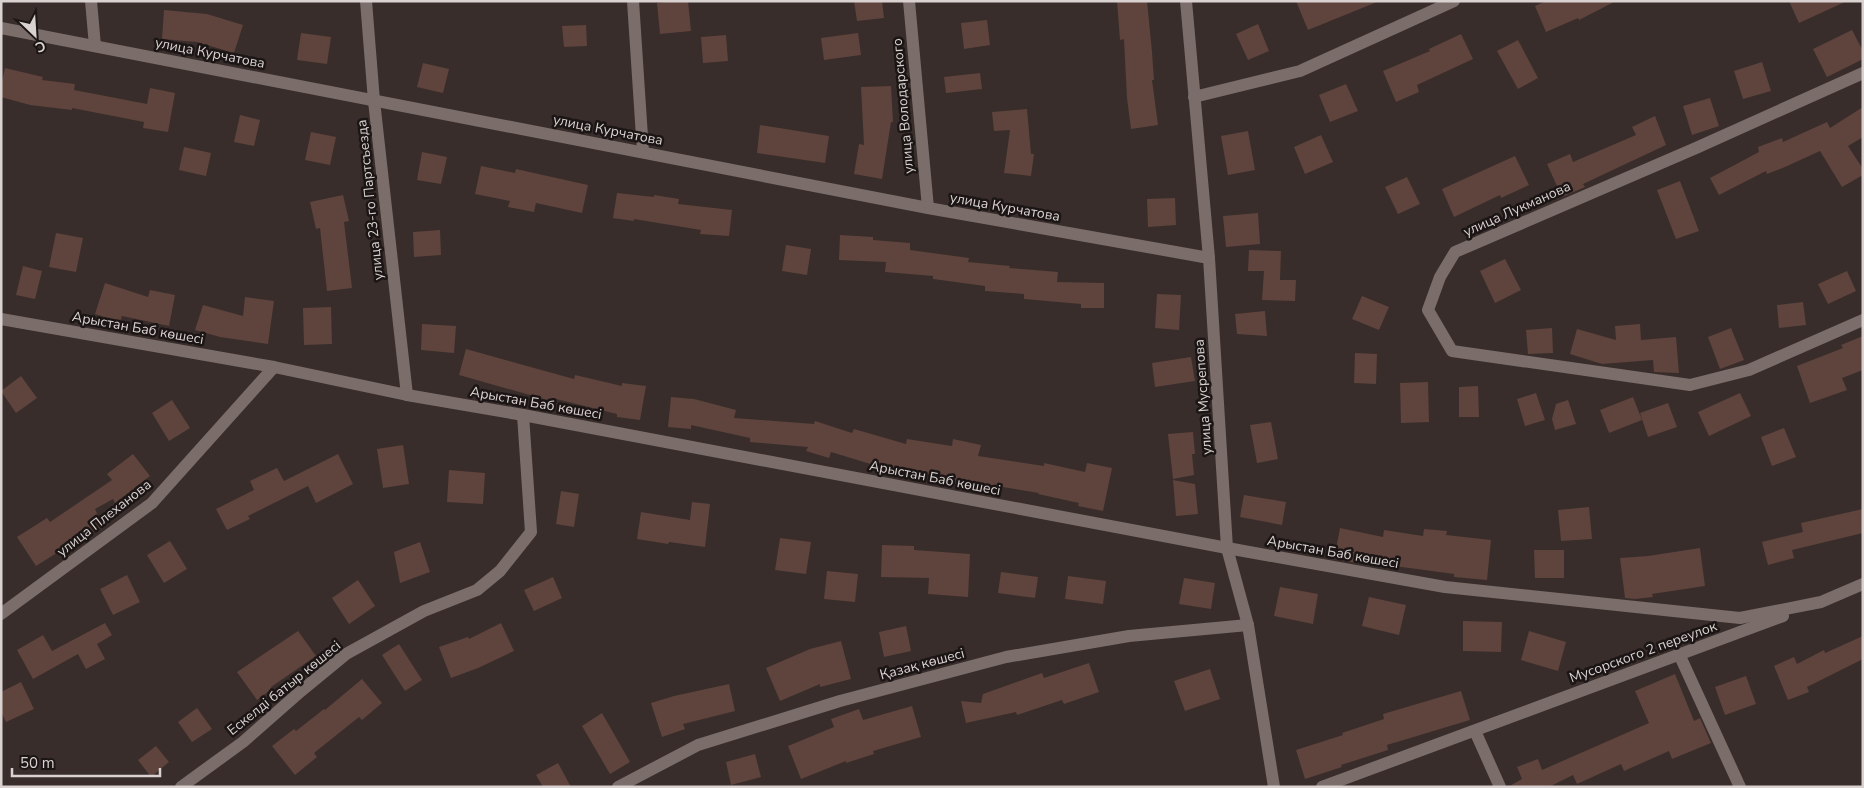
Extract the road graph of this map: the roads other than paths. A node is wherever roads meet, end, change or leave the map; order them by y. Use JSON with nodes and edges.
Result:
{"nodes":[{"id":1,"x":91,"y":1,"type":"edge"},
{"id":2,"x":366,"y":1,"type":"edge"},
{"id":3,"x":633,"y":1,"type":"edge"},
{"id":4,"x":909,"y":1,"type":"edge"},
{"id":5,"x":1186,"y":1,"type":"edge"},
{"id":6,"x":1454,"y":1,"type":"edge"},
{"id":7,"x":1,"y":28,"type":"edge"},
{"id":8,"x":95,"y":46,"type":"junction"},
{"id":9,"x":1863,"y":73,"type":"edge"},
{"id":10,"x":1194,"y":96,"type":"junction"},
{"id":11,"x":374,"y":101,"type":"junction"},
{"id":12,"x":643,"y":152,"type":"junction"},
{"id":13,"x":928,"y":208,"type":"junction"},
{"id":14,"x":1209,"y":258,"type":"junction"},
{"id":15,"x":1,"y":319,"type":"edge"},
{"id":16,"x":1863,"y":320,"type":"edge"},
{"id":17,"x":274,"y":367,"type":"junction"},
{"id":18,"x":407,"y":395,"type":"junction"},
{"id":19,"x":523,"y":415,"type":"junction"},
{"id":20,"x":1228,"y":548,"type":"junction"},
{"id":21,"x":1863,"y":584,"type":"edge"},
{"id":22,"x":1821,"y":602,"type":"junction"},
{"id":23,"x":1,"y":614,"type":"edge"},
{"id":24,"x":1248,"y":625,"type":"junction"},
{"id":25,"x":1679,"y":654,"type":"junction"},
{"id":26,"x":1475,"y":731,"type":"junction"},
{"id":27,"x":182,"y":787,"type":"edge"},
{"id":28,"x":618,"y":787,"type":"edge"},
{"id":29,"x":1274,"y":787,"type":"edge"},
{"id":30,"x":1322,"y":787,"type":"edge"},
{"id":31,"x":1500,"y":787,"type":"edge"},
{"id":32,"x":1740,"y":787,"type":"edge"}],
"edges":[{"from":1,"to":8,"type":"street"},
{"from":2,"to":11,"type":"street","name":"улица 23-го Партсъезда"},
{"from":3,"to":12,"type":"street"},
{"from":4,"to":13,"type":"street","name":"улица Володарского"},
{"from":5,"to":10,"type":"street","name":"улица Мусрепова"},
{"from":6,"to":10,"type":"street"},
{"from":7,"to":8,"type":"street","name":"улица Курчатова"},
{"from":8,"to":11,"type":"street","name":"улица Курчатова"},
{"from":9,"to":16,"type":"street","name":"улица Лукманова"},
{"from":10,"to":14,"type":"street","name":"улица Мусрепова"},
{"from":11,"to":12,"type":"street","name":"улица Курчатова"},
{"from":11,"to":18,"type":"street","name":"улица 23-го Партсъезда"},
{"from":12,"to":13,"type":"street","name":"улица Курчатова"},
{"from":13,"to":14,"type":"street","name":"улица Курчатова"},
{"from":14,"to":20,"type":"street","name":"улица Мусрепова"},
{"from":15,"to":17,"type":"street","name":"Арыстан Баб көшесі"},
{"from":17,"to":18,"type":"street","name":"Арыстан Баб көшесі"},
{"from":17,"to":23,"type":"street","name":"улица Плеханова"},
{"from":18,"to":19,"type":"street","name":"Арыстан Баб көшесі"},
{"from":19,"to":20,"type":"street","name":"Арыстан Баб көшесі"},
{"from":19,"to":27,"type":"street","name":"Ескелді батыр көшесі"},
{"from":20,"to":22,"type":"street","name":"Арыстан Баб көшесі"},
{"from":20,"to":24,"type":"street","name":"улица Мусрепова"},
{"from":21,"to":22,"type":"street","name":"Арыстан Баб көшесі"},
{"from":22,"to":25,"type":"street","name":"Мусорского 2 переулок"},
{"from":24,"to":28,"type":"street","name":"Қазақ көшесі"},
{"from":24,"to":29,"type":"street","name":"улица Мусрепова"},
{"from":25,"to":26,"type":"street","name":"Мусорского 2 переулок"},
{"from":25,"to":32,"type":"street"},
{"from":26,"to":30,"type":"street","name":"Мусорского 2 переулок"},
{"from":26,"to":31,"type":"street"}]}
